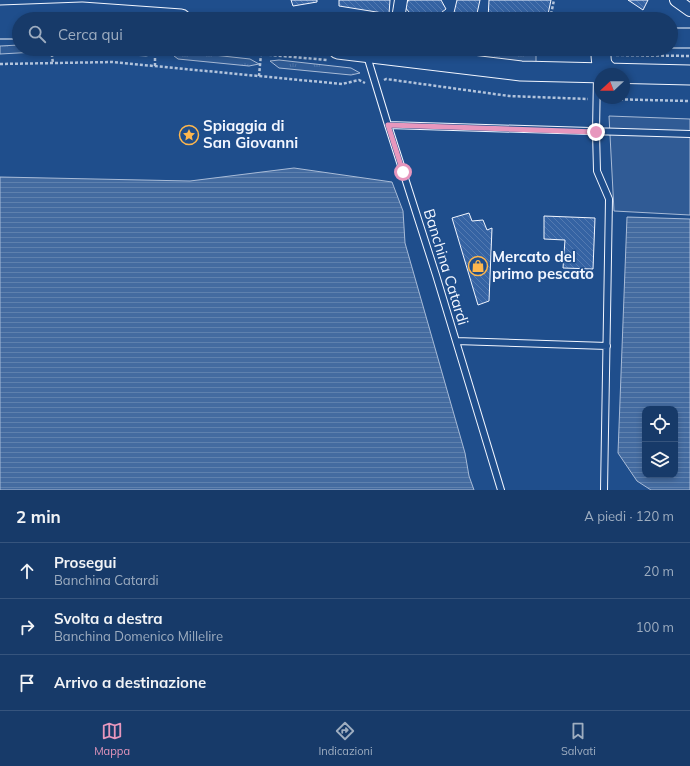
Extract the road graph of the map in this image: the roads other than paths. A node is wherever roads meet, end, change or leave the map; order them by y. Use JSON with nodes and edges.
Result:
{"nodes":[{"id":1,"x":401,"y":0,"type":"edge"},
{"id":2,"x":676,"y":0,"type":"edge"},
{"id":3,"x":82,"y":6,"type":"edge"},
{"id":4,"x":690,"y":10,"type":"edge"},
{"id":5,"x":27,"y":12,"type":"edge"},
{"id":6,"x":128,"y":12,"type":"edge"},
{"id":7,"x":399,"y":12,"type":"edge"},
{"id":8,"x":12,"y":14,"type":"edge"},
{"id":9,"x":0,"y":15,"type":"edge"},
{"id":10,"x":0,"y":29,"type":"edge"},
{"id":11,"x":12,"y":29,"type":"edge"},
{"id":12,"x":678,"y":38,"type":"edge"},
{"id":13,"x":690,"y":38,"type":"edge"},
{"id":14,"x":367,"y":56,"type":"edge"},
{"id":15,"x":434,"y":56,"type":"edge"},
{"id":16,"x":592,"y":56,"type":"edge"},
{"id":17,"x":602,"y":56,"type":"edge"},
{"id":18,"x":604,"y":68,"type":"edge"},
{"id":19,"x":594,"y":72,"type":"edge"},
{"id":20,"x":594,"y":73,"type":"edge"},
{"id":21,"x":630,"y":74,"type":"edge"},
{"id":22,"x":690,"y":76,"type":"edge"},
{"id":23,"x":597,"y":104,"type":"edge"},
{"id":24,"x":388,"y":125,"type":"junction"},
{"id":25,"x":596,"y":132,"type":"junction"},
{"id":26,"x":690,"y":134,"type":"edge"},
{"id":27,"x":456,"y":341,"type":"junction"},
{"id":28,"x":607,"y":346,"type":"junction"},
{"id":29,"x":501,"y":490,"type":"edge"},
{"id":30,"x":604,"y":490,"type":"edge"}],
"edges":[{"from":1,"to":7,"type":"street"},
{"from":2,"to":4,"type":"street"},
{"from":3,"to":5,"type":"main road"},
{"from":3,"to":6,"type":"main road"},
{"from":8,"to":9,"type":"main road"},
{"from":10,"to":11,"type":"main road"},
{"from":12,"to":13,"type":"main road"},
{"from":14,"to":24,"type":"lane","name":"Banchina Catardi"},
{"from":15,"to":20,"type":"main road"},
{"from":16,"to":19,"type":"main road"},
{"from":17,"to":18,"type":"main road"},
{"from":21,"to":22,"type":"main road"},
{"from":23,"to":25,"type":"lane"},
{"from":24,"to":25,"type":"lane"},
{"from":24,"to":27,"type":"lane","name":"Banchina Catardi"},
{"from":25,"to":26,"type":"lane"},
{"from":25,"to":28,"type":"lane"},
{"from":27,"to":28,"type":"lane"},
{"from":27,"to":29,"type":"lane","name":"Banchina Catardi"},
{"from":28,"to":30,"type":"lane"}]}
